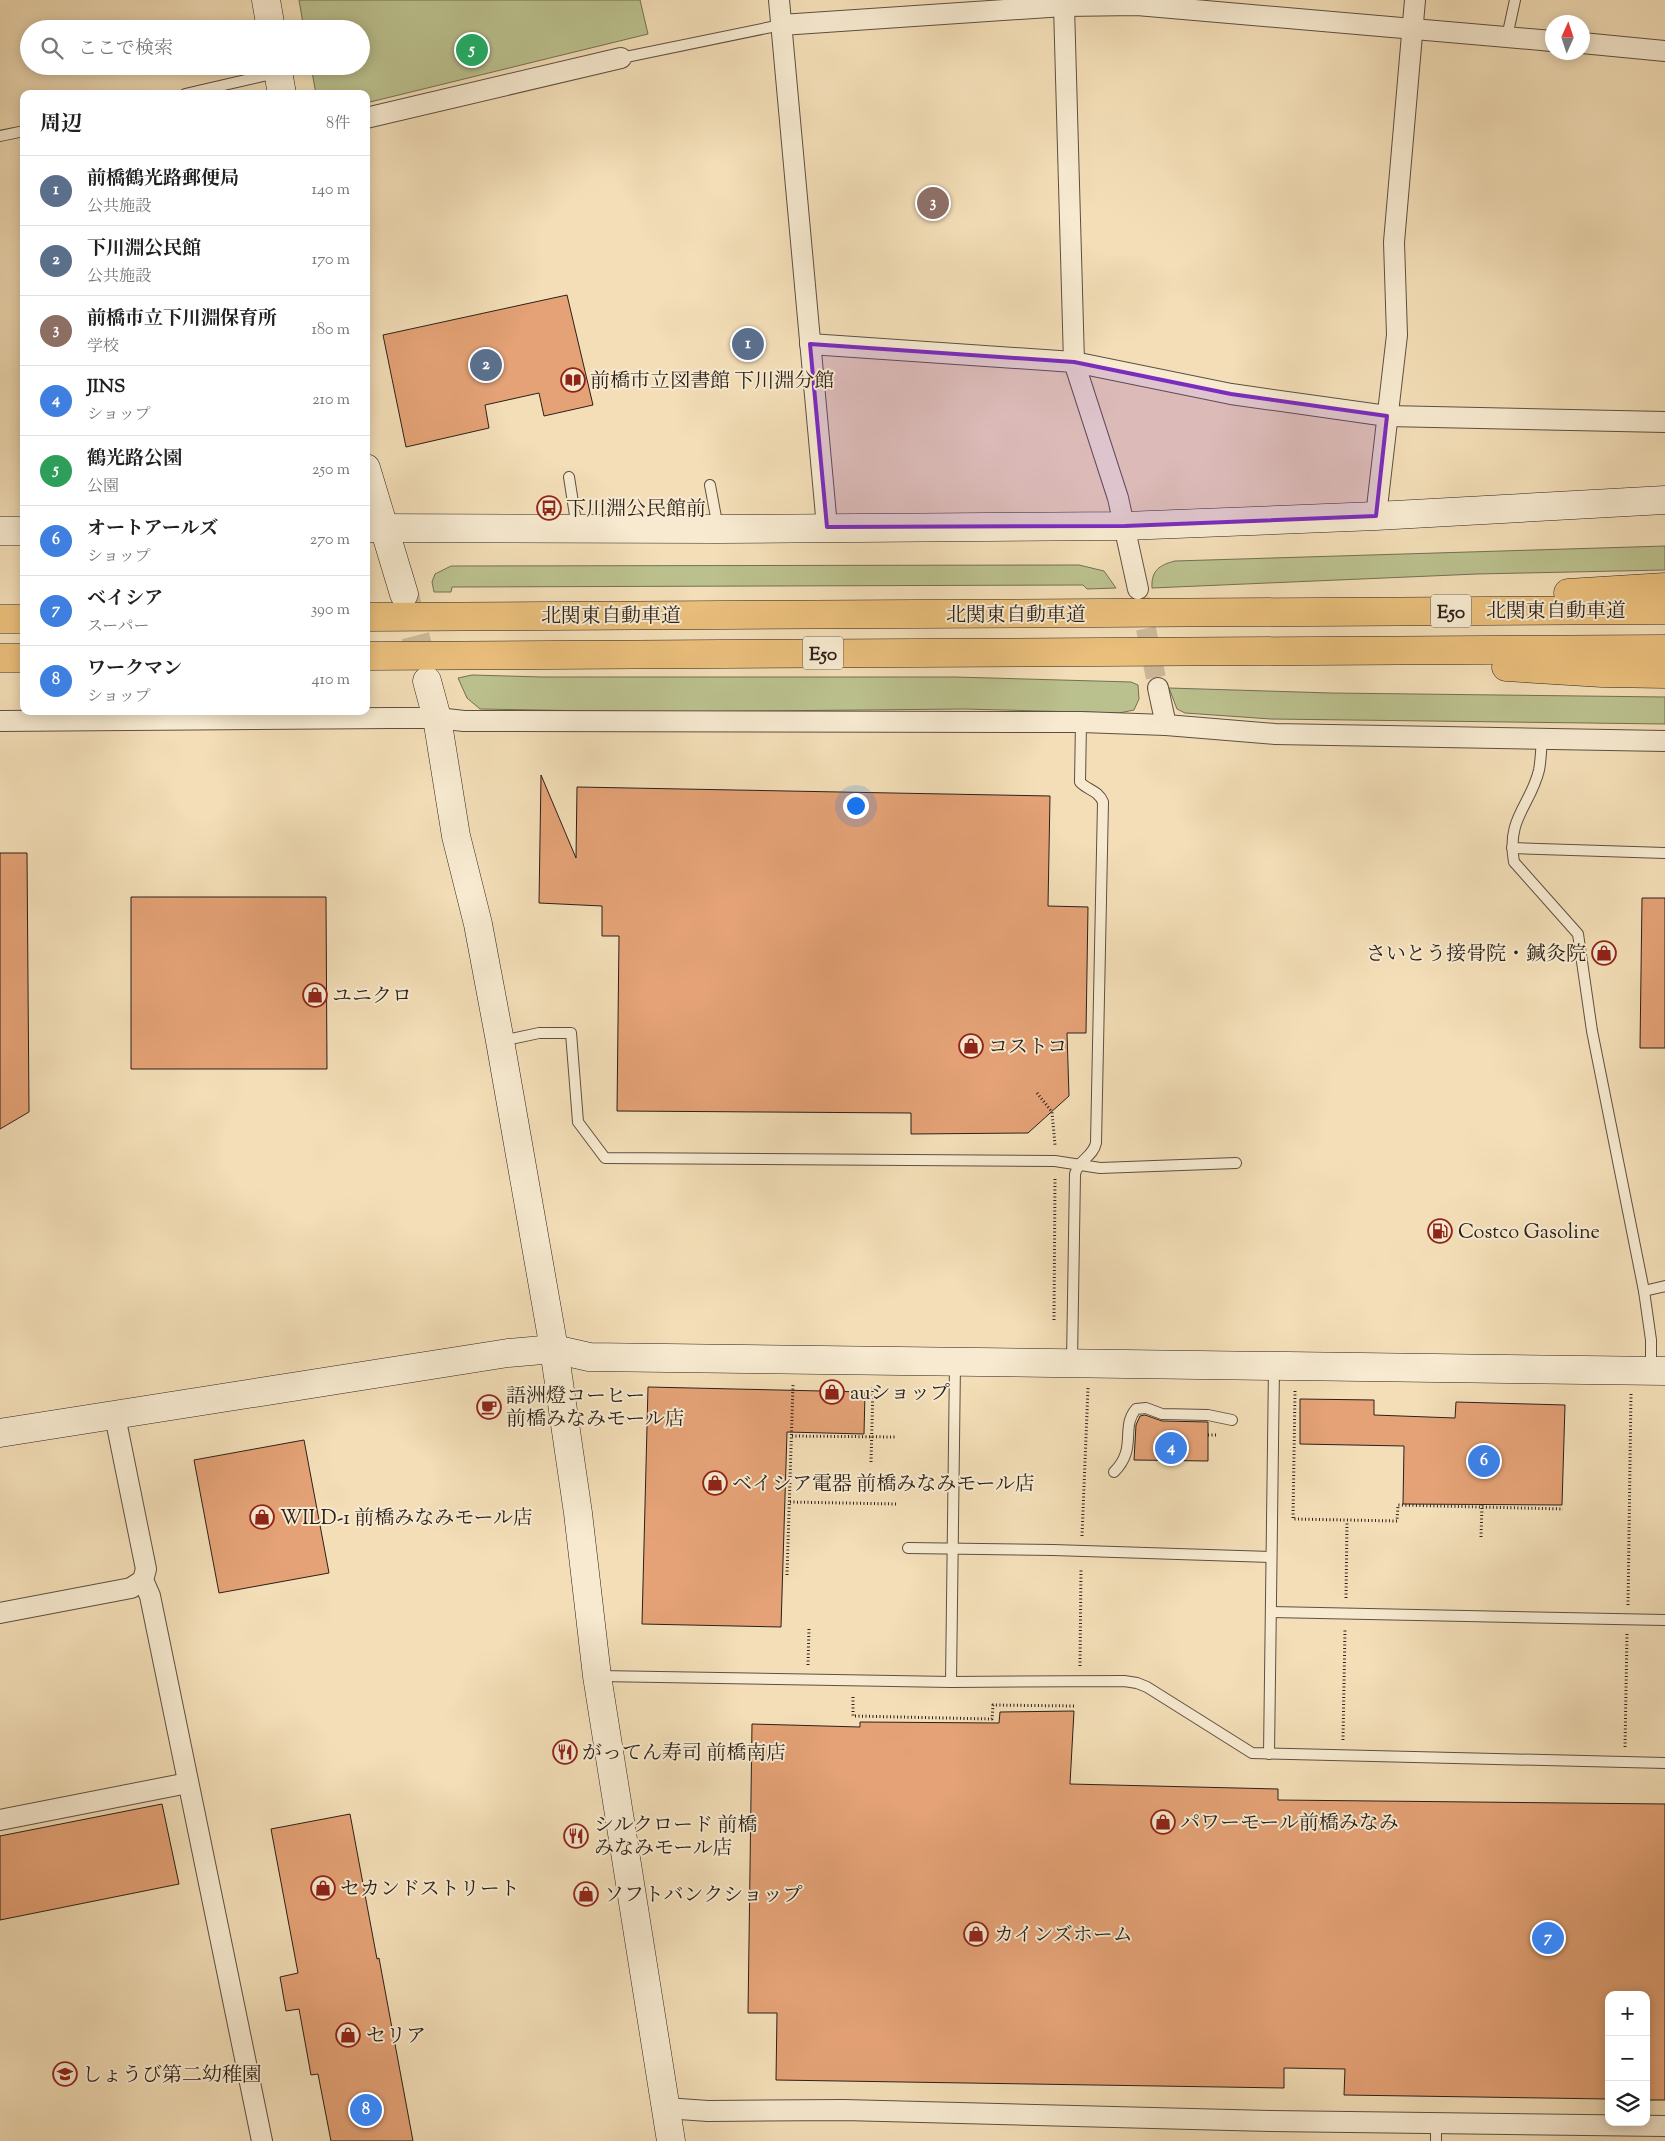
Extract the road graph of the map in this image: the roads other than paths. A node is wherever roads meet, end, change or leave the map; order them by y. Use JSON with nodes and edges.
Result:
{"nodes":[{"id":1,"x":266,"y":0,"type":"edge"},
{"id":2,"x":779,"y":0,"type":"edge"},
{"id":3,"x":1415,"y":0,"type":"edge"},
{"id":4,"x":1515,"y":0,"type":"edge"},
{"id":5,"x":1064,"y":6,"type":"junction"},
{"id":6,"x":269,"y":20,"type":"edge"},
{"id":7,"x":781,"y":25,"type":"junction"},
{"id":8,"x":1413,"y":29,"type":"junction"},
{"id":9,"x":1506,"y":37,"type":"junction"},
{"id":10,"x":1545,"y":40,"type":"edge"},
{"id":11,"x":1590,"y":44,"type":"edge"},
{"id":12,"x":1665,"y":50,"type":"edge"},
{"id":13,"x":621,"y":58,"type":"joint"},
{"id":14,"x":279,"y":77,"type":"edge"},
{"id":15,"x":207,"y":90,"type":"edge"},
{"id":16,"x":370,"y":117,"type":"edge"},
{"id":17,"x":20,"y":132,"type":"edge"},
{"id":18,"x":0,"y":136,"type":"edge"},
{"id":19,"x":810,"y":344,"type":"junction"},
{"id":20,"x":1074,"y":362,"type":"junction"},
{"id":21,"x":1387,"y":416,"type":"junction"},
{"id":22,"x":1665,"y":422,"type":"edge"},
{"id":23,"x":569,"y":477,"type":"dead end"},
{"id":24,"x":710,"y":484,"type":"dead end"},
{"id":25,"x":370,"y":495,"type":"edge"},
{"id":26,"x":1665,"y":500,"type":"edge"},
{"id":27,"x":1376,"y":516,"type":"junction"},
{"id":28,"x":1125,"y":526,"type":"junction"},
{"id":29,"x":827,"y":527,"type":"junction"},
{"id":30,"x":577,"y":528,"type":"junction"},
{"id":31,"x":375,"y":529,"type":"edge"},
{"id":32,"x":719,"y":529,"type":"junction"},
{"id":33,"x":0,"y":531,"type":"edge"},
{"id":34,"x":20,"y":531,"type":"edge"},
{"id":35,"x":1665,"y":587,"type":"edge"},
{"id":36,"x":1138,"y":589,"type":"tunnel mouth"},
{"id":37,"x":404,"y":594,"type":"tunnel mouth"},
{"id":38,"x":1665,"y":610,"type":"edge"},
{"id":39,"x":1237,"y":613,"type":"junction"},
{"id":40,"x":370,"y":617,"type":"edge"},
{"id":41,"x":0,"y":619,"type":"edge"},
{"id":42,"x":20,"y":619,"type":"edge"},
{"id":43,"x":1665,"y":649,"type":"edge"},
{"id":44,"x":1280,"y":651,"type":"junction"},
{"id":45,"x":370,"y":656,"type":"edge"},
{"id":46,"x":0,"y":658,"type":"edge"},
{"id":47,"x":20,"y":658,"type":"edge"},
{"id":48,"x":1665,"y":674,"type":"edge"},
{"id":49,"x":427,"y":681,"type":"tunnel mouth"},
{"id":50,"x":1158,"y":688,"type":"tunnel mouth"},
{"id":51,"x":437,"y":718,"type":"junction"},
{"id":52,"x":0,"y":721,"type":"edge"},
{"id":53,"x":1081,"y":722,"type":"junction"},
{"id":54,"x":1166,"y":724,"type":"junction"},
{"id":55,"x":1542,"y":739,"type":"junction"},
{"id":56,"x":1665,"y":741,"type":"edge"},
{"id":57,"x":1512,"y":848,"type":"junction"},
{"id":58,"x":1665,"y":853,"type":"edge"},
{"id":59,"x":500,"y":1041,"type":"junction"},
{"id":60,"x":1236,"y":1163,"type":"dead end"},
{"id":61,"x":1079,"y":1164,"type":"junction"},
{"id":62,"x":1665,"y":1286,"type":"edge"},
{"id":63,"x":1644,"y":1291,"type":"junction"},
{"id":64,"x":554,"y":1348,"type":"junction"},
{"id":65,"x":955,"y":1362,"type":"junction"},
{"id":66,"x":1072,"y":1364,"type":"junction"},
{"id":67,"x":1274,"y":1366,"type":"junction"},
{"id":68,"x":1658,"y":1371,"type":"edge"},
{"id":69,"x":115,"y":1416,"type":"junction"},
{"id":70,"x":1232,"y":1420,"type":"dead end"},
{"id":71,"x":0,"y":1432,"type":"edge"},
{"id":72,"x":1114,"y":1472,"type":"dead end"},
{"id":73,"x":908,"y":1548,"type":"dead end"},
{"id":74,"x":953,"y":1548,"type":"junction"},
{"id":75,"x":1271,"y":1557,"type":"junction"},
{"id":76,"x":144,"y":1580,"type":"junction"},
{"id":77,"x":1271,"y":1612,"type":"junction"},
{"id":78,"x":0,"y":1613,"type":"edge"},
{"id":79,"x":1665,"y":1620,"type":"edge"},
{"id":80,"x":597,"y":1676,"type":"junction"},
{"id":81,"x":951,"y":1682,"type":"junction"},
{"id":82,"x":1269,"y":1754,"type":"junction"},
{"id":83,"x":1665,"y":1763,"type":"edge"},
{"id":84,"x":188,"y":1783,"type":"junction"},
{"id":85,"x":0,"y":1820,"type":"edge"},
{"id":86,"x":665,"y":2108,"type":"junction"},
{"id":87,"x":1665,"y":2126,"type":"edge"},
{"id":88,"x":1436,"y":2132,"type":"edge"},
{"id":89,"x":262,"y":2141,"type":"edge"},
{"id":90,"x":671,"y":2141,"type":"edge"}],
"edges":[{"from":1,"to":6,"type":"street"},
{"from":2,"to":7,"type":"street"},
{"from":3,"to":8,"type":"street"},
{"from":4,"to":9,"type":"lane"},
{"from":5,"to":7,"type":"street"},
{"from":5,"to":8,"type":"street"},
{"from":5,"to":20,"type":"street"},
{"from":7,"to":13,"type":"lane"},
{"from":7,"to":19,"type":"street"},
{"from":8,"to":9,"type":"street"},
{"from":8,"to":21,"type":"street"},
{"from":9,"to":10,"type":"street"},
{"from":11,"to":12,"type":"street"},
{"from":13,"to":16,"type":"street"},
{"from":14,"to":15,"type":"lane"},
{"from":17,"to":18,"type":"lane"},
{"from":19,"to":20,"type":"street"},
{"from":19,"to":29,"type":"street"},
{"from":20,"to":21,"type":"street"},
{"from":20,"to":28,"type":"street"},
{"from":21,"to":22,"type":"street"},
{"from":21,"to":27,"type":"street"},
{"from":23,"to":30,"type":"lane"},
{"from":24,"to":32,"type":"lane"},
{"from":25,"to":31,"type":"street"},
{"from":26,"to":27,"type":"street"},
{"from":27,"to":28,"type":"street"},
{"from":28,"to":29,"type":"street"},
{"from":28,"to":36,"type":"street"},
{"from":29,"to":32,"type":"street"},
{"from":30,"to":31,"type":"street"},
{"from":30,"to":32,"type":"street"},
{"from":31,"to":37,"type":"street"},
{"from":33,"to":34,"type":"street"},
{"from":35,"to":39,"type":"highway"},
{"from":38,"to":39,"type":"highway","name":"北関東自動車道","number":"E50"},
{"from":39,"to":40,"type":"highway","name":"北関東自動車道","number":"E50"},
{"from":41,"to":42,"type":"highway"},
{"from":43,"to":44,"type":"highway","name":"北関東自動車道","number":"E50"},
{"from":44,"to":45,"type":"highway","name":"北関東自動車道","number":"E50"},
{"from":44,"to":48,"type":"highway"},
{"from":46,"to":47,"type":"highway"},
{"from":49,"to":51,"type":"street"},
{"from":50,"to":54,"type":"street"},
{"from":51,"to":52,"type":"street"},
{"from":51,"to":53,"type":"street"},
{"from":51,"to":59,"type":"street"},
{"from":53,"to":54,"type":"street"},
{"from":53,"to":61,"type":"lane"},
{"from":54,"to":55,"type":"street"},
{"from":55,"to":56,"type":"street"},
{"from":55,"to":57,"type":"lane"},
{"from":57,"to":58,"type":"lane"},
{"from":57,"to":63,"type":"lane"},
{"from":59,"to":61,"type":"lane"},
{"from":59,"to":64,"type":"street"},
{"from":60,"to":61,"type":"lane"},
{"from":61,"to":66,"type":"lane"},
{"from":62,"to":63,"type":"lane"},
{"from":63,"to":68,"type":"lane"},
{"from":64,"to":65,"type":"street"},
{"from":64,"to":69,"type":"street"},
{"from":64,"to":80,"type":"street"},
{"from":65,"to":66,"type":"street"},
{"from":65,"to":74,"type":"lane"},
{"from":66,"to":67,"type":"street"},
{"from":67,"to":68,"type":"street"},
{"from":67,"to":75,"type":"lane"},
{"from":69,"to":71,"type":"street"},
{"from":69,"to":76,"type":"street"},
{"from":70,"to":72,"type":"lane"},
{"from":73,"to":74,"type":"lane"},
{"from":74,"to":75,"type":"lane"},
{"from":74,"to":81,"type":"lane"},
{"from":75,"to":77,"type":"lane"},
{"from":76,"to":78,"type":"street"},
{"from":76,"to":84,"type":"street"},
{"from":77,"to":79,"type":"lane"},
{"from":77,"to":82,"type":"lane"},
{"from":80,"to":81,"type":"lane"},
{"from":80,"to":86,"type":"street"},
{"from":81,"to":82,"type":"lane"},
{"from":82,"to":83,"type":"lane"},
{"from":84,"to":85,"type":"street"},
{"from":84,"to":89,"type":"street"},
{"from":86,"to":88,"type":"street"},
{"from":86,"to":90,"type":"street"},
{"from":87,"to":88,"type":"street"}]}
